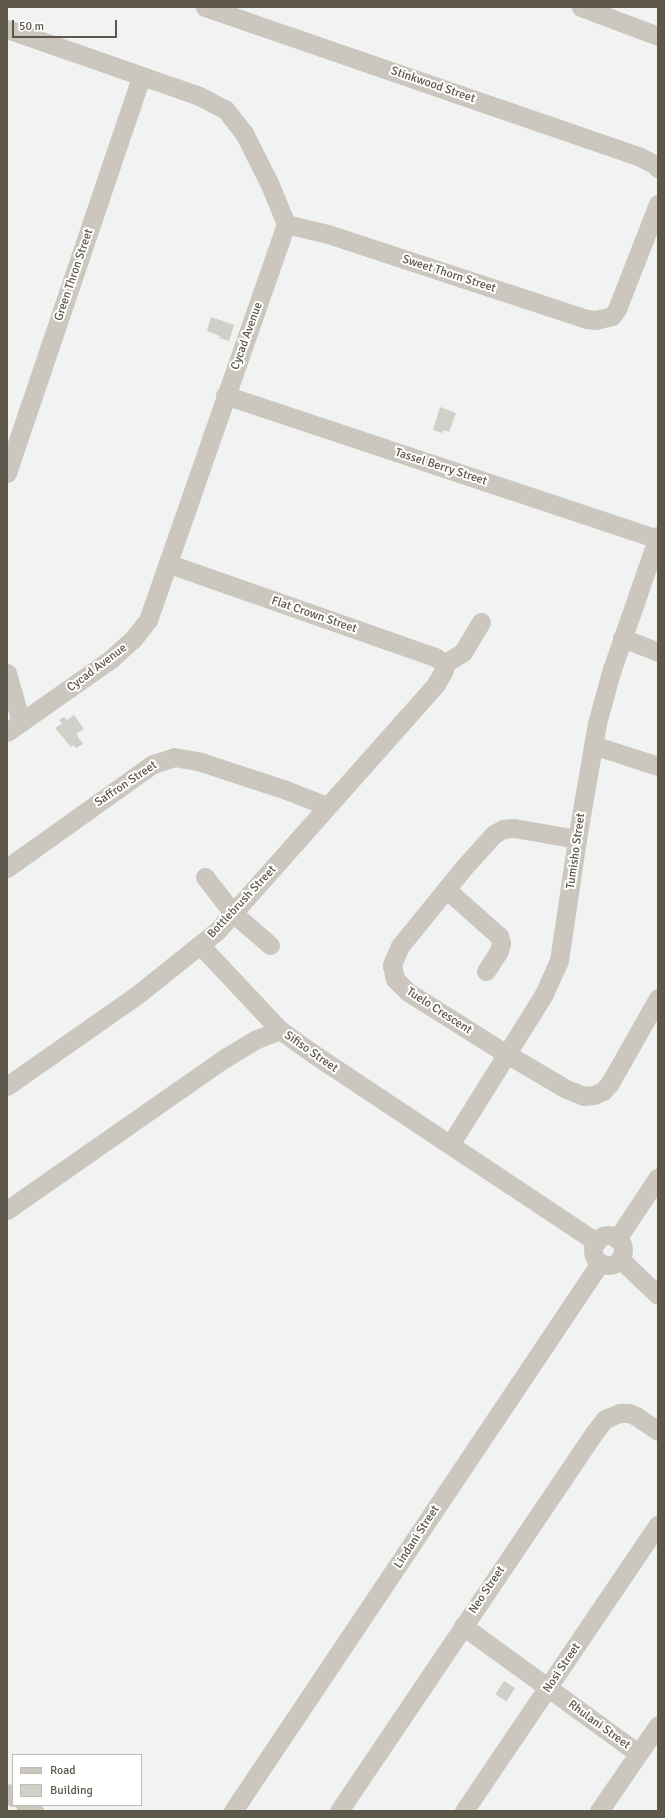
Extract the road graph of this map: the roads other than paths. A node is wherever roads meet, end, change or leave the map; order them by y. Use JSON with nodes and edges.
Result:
{"nodes":[{"id":1,"x":205,"y":7,"type":"edge"},
{"id":2,"x":581,"y":7,"type":"edge"},
{"id":3,"x":7,"y":29,"type":"edge"},
{"id":4,"x":658,"y":36,"type":"edge"},
{"id":5,"x":141,"y":77,"type":"junction"},
{"id":6,"x":658,"y":168,"type":"edge"},
{"id":7,"x":658,"y":204,"type":"edge"},
{"id":8,"x":286,"y":224,"type":"junction"},
{"id":9,"x":225,"y":395,"type":"junction"},
{"id":10,"x":7,"y":474,"type":"edge"},
{"id":11,"x":658,"y":538,"type":"edge"},
{"id":12,"x":169,"y":564,"type":"junction"},
{"id":13,"x":481,"y":622,"type":"dead end"},
{"id":14,"x":622,"y":638,"type":"junction"},
{"id":15,"x":658,"y":652,"type":"edge"},
{"id":16,"x":442,"y":671,"type":"junction"},
{"id":17,"x":7,"y":673,"type":"edge"},
{"id":18,"x":14,"y":727,"type":"edge"},
{"id":19,"x":592,"y":745,"type":"junction"},
{"id":20,"x":658,"y":766,"type":"edge"},
{"id":21,"x":327,"y":806,"type":"junction"},
{"id":22,"x":577,"y":839,"type":"junction"},
{"id":23,"x":7,"y":868,"type":"edge"},
{"id":24,"x":205,"y":877,"type":"dead end"},
{"id":25,"x":446,"y":889,"type":"junction"},
{"id":26,"x":233,"y":913,"type":"junction"},
{"id":27,"x":270,"y":945,"type":"dead end"},
{"id":28,"x":200,"y":946,"type":"junction"},
{"id":29,"x":486,"y":971,"type":"dead end"},
{"id":30,"x":658,"y":998,"type":"edge"},
{"id":31,"x":280,"y":1030,"type":"junction"},
{"id":32,"x":505,"y":1053,"type":"junction"},
{"id":33,"x":7,"y":1086,"type":"edge"},
{"id":34,"x":450,"y":1145,"type":"junction"},
{"id":35,"x":658,"y":1177,"type":"edge"},
{"id":36,"x":7,"y":1210,"type":"edge"},
{"id":37,"x":617,"y":1239,"type":"junction"},
{"id":38,"x":596,"y":1242,"type":"junction"},
{"id":39,"x":620,"y":1259,"type":"junction"},
{"id":40,"x":600,"y":1263,"type":"junction"},
{"id":41,"x":658,"y":1295,"type":"edge"},
{"id":42,"x":658,"y":1431,"type":"edge"},
{"id":43,"x":658,"y":1525,"type":"edge"},
{"id":44,"x":463,"y":1626,"type":"junction"},
{"id":45,"x":549,"y":1688,"type":"junction"},
{"id":46,"x":658,"y":1725,"type":"edge"},
{"id":47,"x":638,"y":1753,"type":"junction"},
{"id":48,"x":233,"y":1811,"type":"edge"},
{"id":49,"x":339,"y":1811,"type":"edge"},
{"id":50,"x":464,"y":1811,"type":"edge"},
{"id":51,"x":599,"y":1811,"type":"edge"}],
"edges":[{"from":1,"to":6,"type":"street","name":"Stinkwood Street"},
{"from":2,"to":4,"type":"street"},
{"from":3,"to":5,"type":"street"},
{"from":5,"to":8,"type":"street"},
{"from":5,"to":10,"type":"street","name":"Green Thron Street"},
{"from":7,"to":8,"type":"street","name":"Sweet Thorn Street"},
{"from":8,"to":9,"type":"street","name":"Cycad Avenue"},
{"from":9,"to":11,"type":"street","name":"Tassel Berry Street"},
{"from":9,"to":12,"type":"street","name":"Cycad Avenue"},
{"from":11,"to":14,"type":"street","name":"Tumisho Street"},
{"from":12,"to":16,"type":"street","name":"Flat Crown Street"},
{"from":12,"to":18,"type":"street","name":"Cycad Avenue"},
{"from":13,"to":16,"type":"street","name":"Bottlebrush Street"},
{"from":14,"to":15,"type":"street"},
{"from":14,"to":19,"type":"street","name":"Tumisho Street"},
{"from":16,"to":21,"type":"street","name":"Bottlebrush Street"},
{"from":17,"to":18,"type":"street"},
{"from":19,"to":20,"type":"street"},
{"from":19,"to":22,"type":"street","name":"Tumisho Street"},
{"from":21,"to":23,"type":"street","name":"Saffron Street"},
{"from":21,"to":26,"type":"street","name":"Bottlebrush Street"},
{"from":22,"to":25,"type":"street","name":"Tuelo Crescent"},
{"from":22,"to":32,"type":"street","name":"Tumisho Street"},
{"from":24,"to":26,"type":"street"},
{"from":25,"to":29,"type":"street"},
{"from":25,"to":32,"type":"street","name":"Tuelo Crescent"},
{"from":26,"to":27,"type":"street"},
{"from":26,"to":28,"type":"street","name":"Bottlebrush Street"},
{"from":28,"to":31,"type":"street"},
{"from":28,"to":33,"type":"street","name":"Bottlebrush Street"},
{"from":30,"to":32,"type":"street","name":"Tuelo Crescent"},
{"from":31,"to":34,"type":"street","name":"Sifiso Street"},
{"from":31,"to":36,"type":"street","name":"Sifiso Street"},
{"from":32,"to":34,"type":"street","name":"Tumisho Street"},
{"from":34,"to":38,"type":"street","name":"Sifiso Street"},
{"from":35,"to":37,"type":"street"},
{"from":37,"to":38,"type":"street"},
{"from":37,"to":39,"type":"street"},
{"from":38,"to":40,"type":"street"},
{"from":39,"to":40,"type":"street"},
{"from":39,"to":41,"type":"street"},
{"from":40,"to":48,"type":"street","name":"Lindani Street"},
{"from":42,"to":44,"type":"street","name":"Neo Street"},
{"from":43,"to":45,"type":"street","name":"Nosi Street"},
{"from":44,"to":45,"type":"street","name":"Rhulani Street"},
{"from":44,"to":49,"type":"street","name":"Neo Street"},
{"from":45,"to":47,"type":"street","name":"Rhulani Street"},
{"from":45,"to":50,"type":"street","name":"Nosi Street"},
{"from":46,"to":47,"type":"street"},
{"from":47,"to":51,"type":"street"}]}
